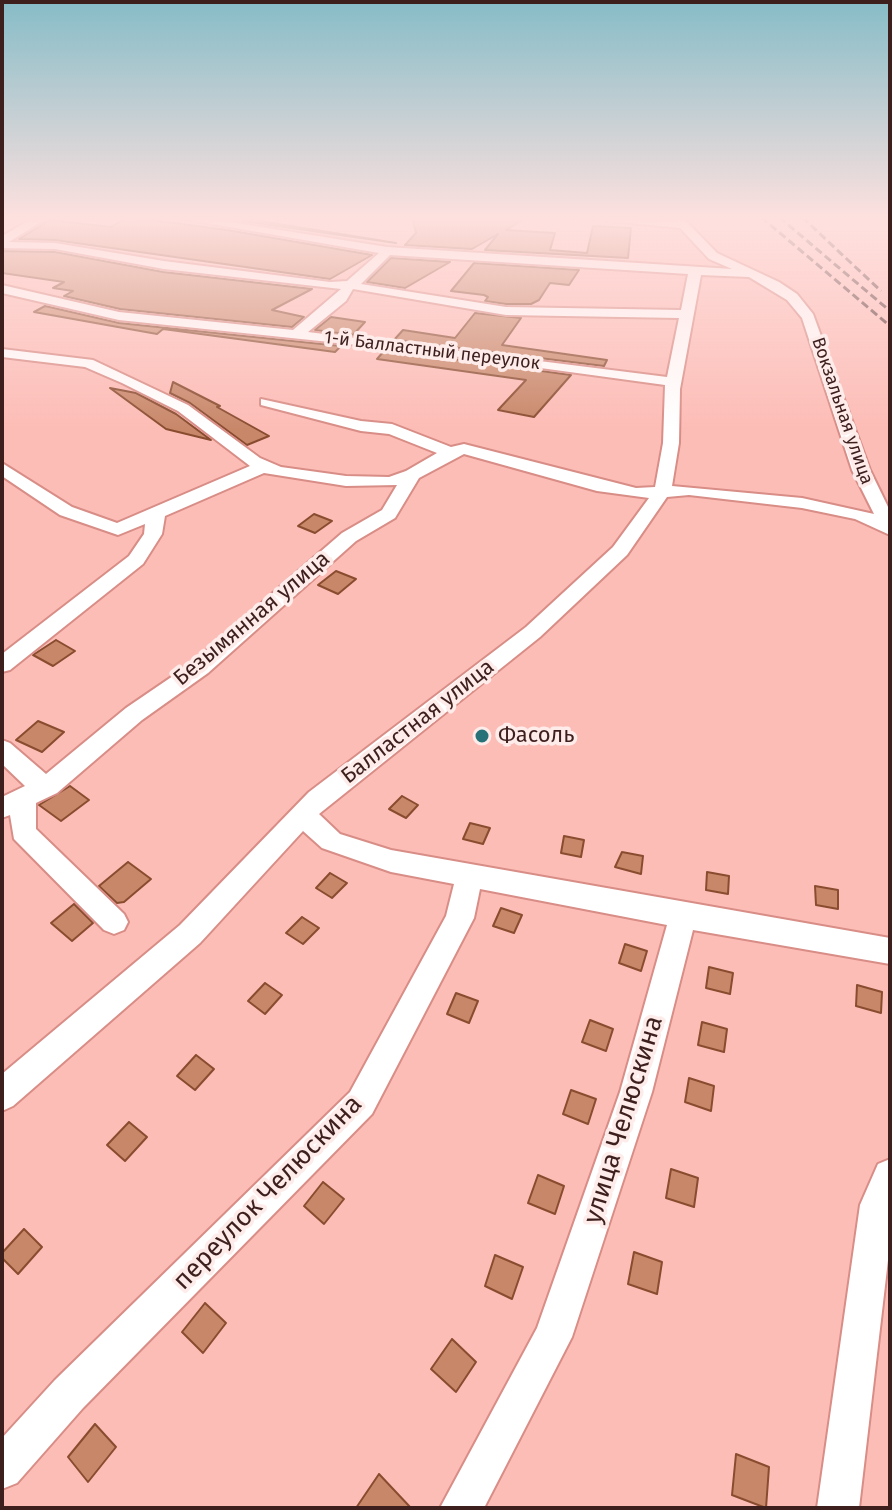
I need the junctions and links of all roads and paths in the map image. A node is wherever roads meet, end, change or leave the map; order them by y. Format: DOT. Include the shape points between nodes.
graph roads {
  1 [pos="348,287"];
  2 [pos="362,287"];
  3 [pos="692,287"];
  4 [pos="777,287"];
  5 [pos="2,289"];
  6 [pos="688,314"];
  7 [pos="297,334"];
  8 [pos="2,353"];
  9 [pos="673,382"];
  10 [pos="266,402"];
  11 [pos="450,452"];
  12 [pos="265,466"];
  13 [pos="3,469"];
  14 [pos="412,475"];
  15 [pos="663,490"];
  16 [pos="156,513"];
  17 [pos="890,531"];
  18 [pos="2,665"];
  19 [pos="2,749"];
  20 [pos="48,786"];
  21 [pos="12,803"];
  22 [pos="303,815"];
  23 [pos="469,876"];
  24 [pos="683,916"];
  25 [pos="114,922"];
  26 [pos="890,951"];
  27 [pos="2,1095"];
  28 [pos="890,1176"];
  29 [pos="2,1468"];
  30 [pos="461,1508"];
  31 [pos="838,1508"];
  1 -- 7 [label="street"];
  2 -- 6 [label="street" via="506,311"];
  3 -- 6 [label="street, Балластная улица"];
  4 -- 17 [label="street, Вокзальная улица" via="808,317 865,480"];
  5 -- 7 [label="street, 1-й Балластный переулок" via="119,316"];
  6 -- 9 [label="street, Балластная улица"];
  7 -- 9 [label="street, 1-й Балластный переулок"];
  8 -- 12 [label="street" via="88,363 183,408"];
  9 -- 15 [label="street, Балластная улица"];
  10 -- 11 [label="street" via="392,429"];
  11 -- 14 [label="street"];
  11 -- 15 [label="street" via="472,451 623,491"];
  12 -- 14 [label="street" via="346,481 390,482"];
  12 -- 16 [label="street"];
  13 -- 16 [label="street" via="92,523 118,529"];
  14 -- 20 [label="street, Безымянная улица" via="389,514 349,537 200,668 134,714"];
  15 -- 17 [label="street" via="802,503 860,515"];
  15 -- 22 [label="street, Балластная улица" via="620,551 533,632"];
  16 -- 18 [label="street" via="153,534 136,560"];
  19 -- 20 [label="street" via="29,777"];
  20 -- 21 [label="street, Безымянная улица"];
  21 -- 25 [label="street" via="23,832"];
  22 -- 23 [label="street" via="331,841 391,861"];
  22 -- 27 [label="street, Балластная улица" via="190,934"];
  23 -- 24 [label="street"];
  23 -- 29 [label="street, переулок Челюскина" via="460,918 361,1103 69,1394"];
  24 -- 26 [label="street"];
  24 -- 30 [label="street, улица Челюскина" via="636,1092 553,1337"];
  28 -- 31 [label="street" via="877,1205"];
}
